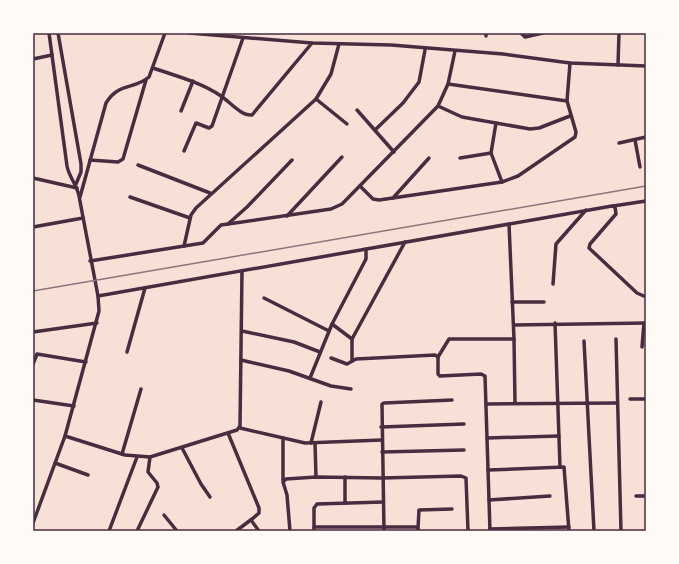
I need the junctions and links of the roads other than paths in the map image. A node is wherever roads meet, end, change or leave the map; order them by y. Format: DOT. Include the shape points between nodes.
graph roads {
  1 [pos="49,33"];
  2 [pos="58,33"];
  3 [pos="166,33"];
  4 [pos="189,33"];
  5 [pos="521,33"];
  6 [pos="543,33"];
  7 [pos="619,33"];
  8 [pos="243,38"];
  9 [pos="312,43"];
  10 [pos="339,44"];
  11 [pos="425,50"];
  12 [pos="455,51"];
  13 [pos="52,55"];
  14 [pos="33,59"];
  15 [pos="570,62"];
  16 [pos="618,66"];
  17 [pos="646,66"];
  18 [pos="153,68"];
  19 [pos="146,80"];
  20 [pos="194,81"];
  21 [pos="448,84"];
  22 [pos="222,97"];
  23 [pos="316,99"];
  24 [pos="566,101"];
  25 [pos="438,106"];
  26 [pos="358,110"];
  27 [pos="181,111"];
  28 [pos="570,116"];
  29 [pos="496,123"];
  30 [pos="347,124"];
  31 [pos="375,130"];
  32 [pos="646,137"];
  33 [pos="635,140"];
  34 [pos="619,143"];
  35 [pos="184,151"];
  36 [pos="394,152"];
  37 [pos="490,153"];
  38 [pos="342,157"];
  39 [pos="429,158"];
  40 [pos="460,158"];
  41 [pos="90,160"];
  42 [pos="292,160"];
  43 [pos="138,165"];
  44 [pos="640,167"];
  45 [pos="33,178"];
  46 [pos="502,182"];
  47 [pos="77,186"];
  48 [pos="360,186"];
  49 [pos="210,193"];
  50 [pos="130,197"];
  51 [pos="393,198"];
  52 [pos="80,199"];
  53 [pos="646,201"];
  54 [pos="613,206"];
  55 [pos="586,210"];
  56 [pos="287,216"];
  57 [pos="82,218"];
  58 [pos="190,218"];
  59 [pos="228,224"];
  60 [pos="509,224"];
  61 [pos="33,227"];
  62 [pos="405,242"];
  63 [pos="184,246"];
  64 [pos="366,249"];
  65 [pos="90,261"];
  66 [pos="242,271"];
  67 [pos="553,284"];
  68 [pos="145,288"];
  69 [pos="98,296"];
  70 [pos="646,297"];
  71 [pos="264,298"];
  72 [pos="512,302"];
  73 [pos="544,302"];
  74 [pos="96,323"];
  75 [pos="555,323"];
  76 [pos="645,323"];
  77 [pos="332,324"];
  78 [pos="514,325"];
  79 [pos="242,331"];
  80 [pos="329,331"];
  81 [pos="33,332"];
  82 [pos="514,338"];
  83 [pos="352,339"];
  84 [pos="616,339"];
  85 [pos="584,341"];
  86 [pos="642,347"];
  87 [pos="126,352"];
  88 [pos="320,352"];
  89 [pos="438,357"];
  90 [pos="331,358"];
  91 [pos="242,360"];
  92 [pos="352,361"];
  93 [pos="86,362"];
  94 [pos="33,364"];
  95 [pos="310,378"];
  96 [pos="142,389"];
  97 [pos="351,389"];
  98 [pos="630,399"];
  99 [pos="646,399"];
  100 [pos="33,400"];
  101 [pos="452,400"];
  102 [pos="321,402"];
  103 [pos="587,402"];
  104 [pos="515,403"];
  105 [pos="557,403"];
  106 [pos="617,403"];
  107 [pos="486,404"];
  108 [pos="74,406"];
  109 [pos="464,424"];
  110 [pos="381,427"];
  111 [pos="240,428"];
  112 [pos="228,433"];
  113 [pos="65,436"];
  114 [pos="559,436"];
  115 [pos="283,438"];
  116 [pos="487,438"];
  117 [pos="382,440"];
  118 [pos="313,443"];
  119 [pos="182,448"];
  120 [pos="464,450"];
  121 [pos="382,452"];
  122 [pos="122,454"];
  123 [pos="137,457"];
  124 [pos="150,457"];
  125 [pos="55,463"];
  126 [pos="560,467"];
  127 [pos="488,470"];
  128 [pos="88,475"];
  129 [pos="316,477"];
  130 [pos="345,477"];
  131 [pos="382,478"];
  132 [pos="283,480"];
  133 [pos="550,496"];
  134 [pos="636,496"];
  135 [pos="646,496"];
  136 [pos="210,497"];
  137 [pos="489,500"];
  138 [pos="383,502"];
  139 [pos="345,503"];
  140 [pos="452,509"];
  141 [pos="164,515"];
  142 [pos="252,519"];
  143 [pos="33,523"];
  144 [pos="314,529"];
  145 [pos="333,529"];
  146 [pos="357,529"];
  147 [pos="384,529"];
  148 [pos="398,529"];
  149 [pos="419,529"];
  150 [pos="569,529"];
  151 [pos="175,530"];
  152 [pos="490,530"];
  153 [pos="109,531"];
  154 [pos="137,531"];
  155 [pos="236,531"];
  156 [pos="259,531"];
  157 [pos="290,531"];
  158 [pos="468,531"];
  159 [pos="594,531"];
  160 [pos="621,531"];
  1 -- 13 [label="street"];
  2 -- 47 [label="street" via="81,164"];
  3 -- 18 [label="street"];
  4 -- 8 [label="street"];
  5 -- 6 [label="street" via="525,37"];
  7 -- 16 [label="street"];
  8 -- 9 [label="street"];
  8 -- 22 [label="street"];
  9 -- 10 [label="street"];
  9 -- 22 [label="street" via="252,115 244,114"];
  10 -- 11 [label="street"];
  10 -- 23 [label="street" via="332,74"];
  11 -- 12 [label="street"];
  11 -- 31 [label="street" via="419,82 403,103"];
  12 -- 15 [label="street"];
  12 -- 21 [label="street"];
  13 -- 14 [label="street"];
  13 -- 47 [label="street" via="68,172"];
  15 -- 16 [label="street"];
  15 -- 24 [label="street"];
  16 -- 17 [label="street"];
  18 -- 19 [label="street"];
  18 -- 20 [label="street"];
  19 -- 41 [label="street" via="124,87 110,96 104,108"];
  19 -- 41 [label="street" via="123,159 118,162"];
  20 -- 22 [label="street"];
  20 -- 27 [label="street"];
  21 -- 24 [label="street"];
  21 -- 25 [label="street"];
  22 -- 35 [label="street" via="212,126 209,128 196,124"];
  23 -- 30 [label="street"];
  23 -- 49 [label="street"];
  24 -- 28 [label="street"];
  25 -- 29 [label="street" via="462,117"];
  25 -- 36 [label="street"];
  26 -- 31 [label="street"];
  28 -- 29 [label="street" via="535,130"];
  28 -- 46 [label="street" via="576,132 573,140 518,176"];
  29 -- 37 [label="street"];
  31 -- 36 [label="street"];
  32 -- 33 [label="street"];
  33 -- 34 [label="street"];
  33 -- 44 [label="street"];
  36 -- 48 [label="street"];
  37 -- 40 [label="street"];
  37 -- 46 [label="street"];
  38 -- 56 [label="street"];
  39 -- 51 [label="street"];
  41 -- 52 [label="street"];
  42 -- 59 [label="street"];
  43 -- 49 [label="street"];
  45 -- 47 [label="street"];
  46 -- 51 [label="street"];
  47 -- 52 [label="street"];
  48 -- 51 [label="street" via="376,200"];
  48 -- 56 [label="street" via="339,206"];
  49 -- 58 [label="street"];
  50 -- 58 [label="street"];
  52 -- 57 [label="street"];
  53 -- 54 [label="street"];
  54 -- 55 [label="street"];
  54 -- 70 [label="street" via="616,214 589,248 639,295"];
  55 -- 60 [label="street"];
  55 -- 67 [label="street" via="556,244"];
  56 -- 59 [label="street"];
  57 -- 61 [label="street"];
  57 -- 65 [label="street"];
  58 -- 63 [label="street"];
  59 -- 63 [label="street" via="217,227 204,243"];
  60 -- 62 [label="street"];
  60 -- 72 [label="street"];
  62 -- 64 [label="street"];
  62 -- 83 [label="street"];
  63 -- 65 [label="street"];
  64 -- 66 [label="street"];
  64 -- 77 [label="street" via="366,259"];
  65 -- 69 [label="street"];
  66 -- 68 [label="street"];
  66 -- 79 [label="street"];
  68 -- 69 [label="street"];
  68 -- 87 [label="street"];
  69 -- 74 [label="street" via="99,311"];
  71 -- 80 [label="street"];
  72 -- 73 [label="street"];
  72 -- 78 [label="street"];
  74 -- 81 [label="street"];
  74 -- 93 [label="street"];
  75 -- 76 [label="street"];
  75 -- 78 [label="street"];
  75 -- 105 [label="street"];
  76 -- 86 [label="street"];
  77 -- 80 [label="street"];
  77 -- 83 [label="street"];
  78 -- 82 [label="street"];
  79 -- 88 [label="street" via="294,342"];
  79 -- 91 [label="street"];
  80 -- 88 [label="street"];
  82 -- 89 [label="street" via="449,339"];
  82 -- 104 [label="street"];
  83 -- 92 [label="street"];
  84 -- 106 [label="street"];
  85 -- 103 [label="street"];
  88 -- 95 [label="street"];
  89 -- 92 [label="street" via="427,355"];
  89 -- 107 [label="street" via="440,376 486,376"];
  90 -- 92 [label="street" via="347,364"];
  91 -- 95 [label="street"];
  91 -- 111 [label="street"];
  93 -- 94 [label="street" via="37,354"];
  93 -- 108 [label="street"];
  95 -- 97 [label="street" via="331,386"];
  96 -- 122 [label="street"];
  98 -- 99 [label="street"];
  100 -- 108 [label="street"];
  101 -- 110 [label="street" via="384,402 380,408"];
  102 -- 118 [label="street"];
  103 -- 105 [label="street"];
  103 -- 106 [label="street"];
  103 -- 159 [label="street"];
  104 -- 105 [label="street"];
  104 -- 107 [label="street"];
  105 -- 114 [label="street"];
  106 -- 160 [label="street"];
  107 -- 116 [label="street"];
  108 -- 113 [label="street"];
  109 -- 110 [label="street"];
  110 -- 117 [label="street"];
  111 -- 112 [label="street"];
  111 -- 115 [label="street"];
  112 -- 119 [label="street"];
  112 -- 142 [label="street" via="259,508 259,512"];
  113 -- 122 [label="street"];
  113 -- 125 [label="street"];
  114 -- 116 [label="street"];
  114 -- 126 [label="street"];
  115 -- 118 [label="street"];
  115 -- 132 [label="street"];
  116 -- 127 [label="street"];
  117 -- 118 [label="street"];
  117 -- 121 [label="street"];
  118 -- 129 [label="street"];
  119 -- 124 [label="street"];
  119 -- 136 [label="street"];
  120 -- 121 [label="street"];
  121 -- 131 [label="street"];
  122 -- 123 [label="street"];
  123 -- 124 [label="street"];
  123 -- 153 [label="street"];
  124 -- 154 [label="street" via="148,472 158,487"];
  125 -- 128 [label="street"];
  125 -- 143 [label="street"];
  126 -- 127 [label="street"];
  126 -- 150 [label="street" via="565,469"];
  127 -- 137 [label="street"];
  129 -- 130 [label="street"];
  129 -- 132 [label="street"];
  130 -- 131 [label="street"];
  130 -- 139 [label="street"];
  131 -- 138 [label="street"];
  131 -- 158 [label="street" via="466,477"];
  132 -- 157 [label="street"];
  133 -- 137 [label="street"];
  134 -- 135 [label="street"];
  137 -- 152 [label="street"];
  138 -- 139 [label="street"];
  138 -- 147 [label="street"];
  139 -- 144 [label="street" via="315,505"];
  140 -- 149 [label="street" via="419,510"];
  141 -- 151 [label="street"];
  142 -- 155 [label="street"];
  142 -- 156 [label="street"];
  144 -- 145 [label="street"];
  145 -- 146 [label="street"];
  146 -- 147 [label="street"];
  147 -- 148 [label="street"];
  148 -- 149 [label="street"];
  150 -- 152 [label="street"];
}
